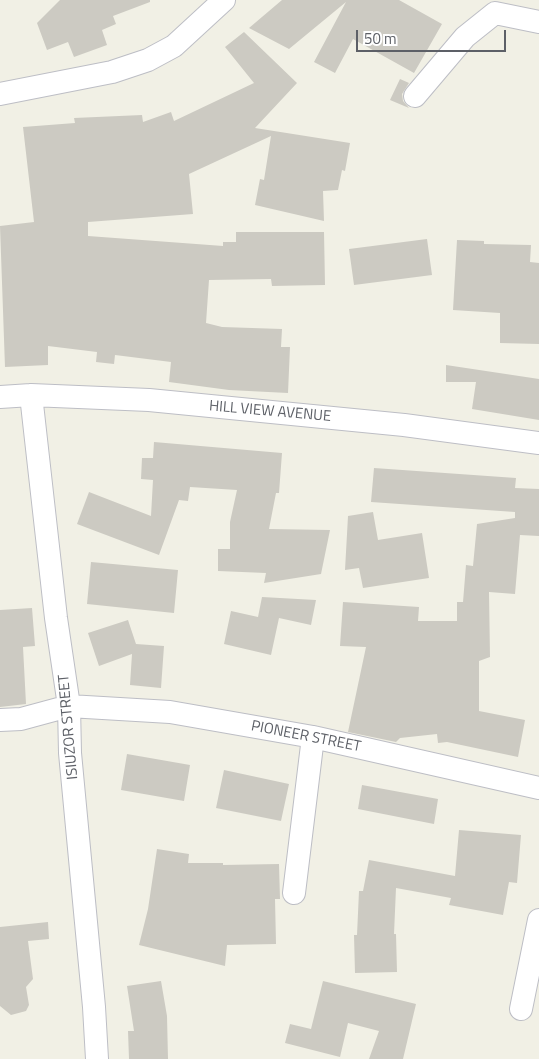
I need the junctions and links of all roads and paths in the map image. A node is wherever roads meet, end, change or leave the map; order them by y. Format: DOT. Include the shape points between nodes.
graph roads {
  1 [pos="224,0"];
  2 [pos="539,22"];
  3 [pos="0,94"];
  4 [pos="415,96"];
  5 [pos="31,395"];
  6 [pos="0,397"];
  7 [pos="539,443"];
  8 [pos="69,706"];
  9 [pos="0,720"];
  10 [pos="312,737"];
  11 [pos="539,788"];
  12 [pos="294,893"];
  13 [pos="539,920"];
  14 [pos="520,1009"];
  15 [pos="97,1059"];
  1 -- 3 [label="street" via="174,46 148,60 112,72"];
  2 -- 4 [label="street" via="495,13 465,37"];
  5 -- 6 [label="street, HILL VIEW AVENUE"];
  5 -- 7 [label="street, HILL VIEW AVENUE" via="149,400 404,425"];
  5 -- 8 [label="street, ISIUZOR STREET"];
  8 -- 9 [label="street, PIONEER STREET" via="21,719"];
  8 -- 10 [label="street, PIONEER STREET" via="170,712"];
  8 -- 15 [label="street, ISIUZOR STREET" via="70,753"];
  10 -- 11 [label="street, PIONEER STREET"];
  10 -- 12 [label="street"];
  13 -- 14 [label="street"];
}
